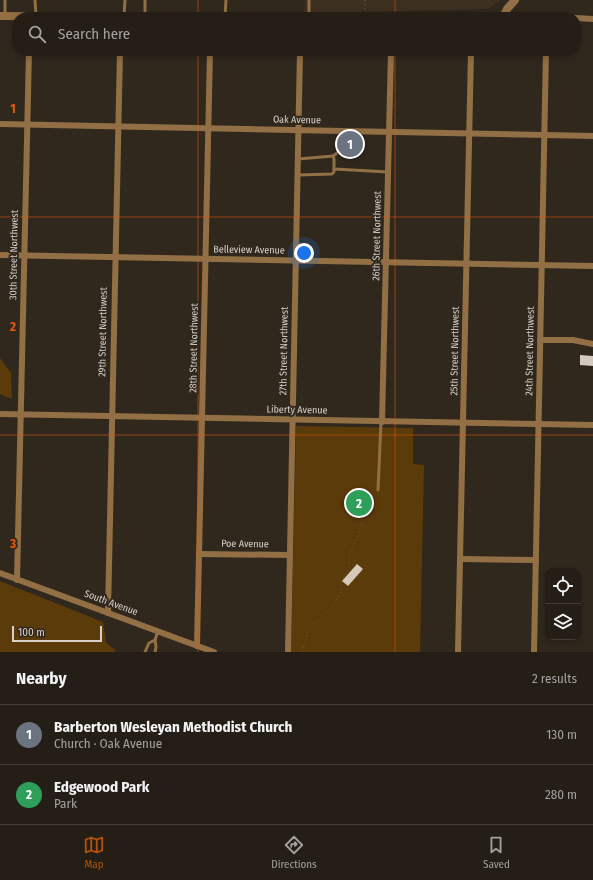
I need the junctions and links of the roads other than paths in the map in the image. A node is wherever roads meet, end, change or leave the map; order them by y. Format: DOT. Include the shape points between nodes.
graph roads {
  1 [pos="5,0"];
  2 [pos="35,0"];
  3 [pos="125,0"];
  4 [pos="145,0"];
  5 [pos="226,0"];
  6 [pos="309,0"];
  7 [pos="515,0"];
  8 [pos="33,12"];
  9 [pos="124,12"];
  10 [pos="145,12"];
  11 [pos="225,12"];
  12 [pos="309,12"];
  13 [pos="506,12"];
  14 [pos="2,16"];
  15 [pos="581,18"];
  16 [pos="593,19"];
  17 [pos="29,56"];
  18 [pos="120,56"];
  19 [pos="210,56"];
  20 [pos="300,56"];
  21 [pos="391,56"];
  22 [pos="471,56"];
  23 [pos="546,56"];
  24 [pos="0,124"];
  25 [pos="27,125"];
  26 [pos="118,127"];
  27 [pos="208,128"];
  28 [pos="299,130"];
  29 [pos="346,131"];
  30 [pos="389,132"];
  31 [pos="469,134"];
  32 [pos="545,135"];
  33 [pos="593,136"];
  34 [pos="333,156"];
  35 [pos="298,159"];
  36 [pos="334,169"];
  37 [pos="388,172"];
  38 [pos="298,175"];
  39 [pos="0,255"];
  40 [pos="24,256"];
  41 [pos="115,258"];
  42 [pos="205,259"];
  43 [pos="296,261"];
  44 [pos="386,263"];
  45 [pos="466,264"];
  46 [pos="542,265"];
  47 [pos="593,266"];
  48 [pos="540,340"];
  49 [pos="593,344"];
  50 [pos="0,414"];
  51 [pos="22,415"];
  52 [pos="111,416"];
  53 [pos="202,418"];
  54 [pos="292,420"];
  55 [pos="381,422"];
  56 [pos="463,423"];
  57 [pos="538,424"];
  58 [pos="593,426"];
  59 [pos="378,490"];
  60 [pos="199,554"];
  61 [pos="290,555"];
  62 [pos="461,559"];
  63 [pos="536,560"];
  64 [pos="0,573"];
  65 [pos="17,580"];
  66 [pos="108,613"];
  67 [pos="158,631"];
  68 [pos="155,640"];
  69 [pos="197,646"];
  70 [pos="144,652"];
  71 [pos="155,652"];
  72 [pos="214,652"];
  73 [pos="288,652"];
  74 [pos="458,652"];
  75 [pos="534,652"];
  1 -- 14 [label="lane"];
  2 -- 8 [label="lane"];
  3 -- 9 [label="lane"];
  4 -- 10 [label="lane"];
  5 -- 11 [label="lane"];
  6 -- 12 [label="lane"];
  7 -- 13 [label="street"];
  15 -- 16 [label="street"];
  17 -- 25 [label="street, 30th Street Northwest"];
  18 -- 26 [label="street, 29th Street Northwest"];
  19 -- 27 [label="street, 28th Street Northwest"];
  20 -- 28 [label="street, 27th Street Northwest"];
  21 -- 30 [label="street, 26th Street Northwest"];
  22 -- 31 [label="street, 25th Street Northwest"];
  23 -- 32 [label="street, 24th Street Northwest"];
  24 -- 25 [label="street, Oak Avenue"];
  25 -- 26 [label="street, Oak Avenue"];
  25 -- 40 [label="street, 30th Street Northwest"];
  26 -- 27 [label="street, Oak Avenue"];
  26 -- 41 [label="street, 29th Street Northwest"];
  27 -- 28 [label="street, Oak Avenue"];
  27 -- 42 [label="street, 28th Street Northwest"];
  28 -- 29 [label="street, Oak Avenue"];
  28 -- 35 [label="street, 27th Street Northwest"];
  29 -- 30 [label="street, Oak Avenue"];
  29 -- 34 [label="lane" via="345,147"];
  30 -- 31 [label="street, Oak Avenue"];
  30 -- 37 [label="street, 26th Street Northwest"];
  31 -- 32 [label="street, Oak Avenue"];
  31 -- 45 [label="street, 25th Street Northwest"];
  32 -- 33 [label="street, Oak Avenue"];
  32 -- 46 [label="street, 24th Street Northwest"];
  34 -- 35 [label="lane"];
  34 -- 36 [label="lane"];
  35 -- 38 [label="street, 27th Street Northwest"];
  36 -- 37 [label="lane"];
  36 -- 38 [label="lane" via="332,174"];
  37 -- 44 [label="street, 26th Street Northwest"];
  38 -- 43 [label="street, 27th Street Northwest"];
  39 -- 40 [label="street, Belleview Avenue"];
  40 -- 41 [label="street, Belleview Avenue"];
  40 -- 51 [label="street, 30th Street Northwest"];
  41 -- 42 [label="street, Belleview Avenue"];
  41 -- 52 [label="street, 29th Street Northwest"];
  42 -- 43 [label="street, Belleview Avenue"];
  42 -- 53 [label="street, 28th Street Northwest"];
  43 -- 44 [label="street, Belleview Avenue"];
  43 -- 54 [label="street, 27th Street Northwest"];
  44 -- 45 [label="street, Belleview Avenue"];
  44 -- 55 [label="street, 26th Street Northwest"];
  45 -- 46 [label="street, Belleview Avenue"];
  45 -- 56 [label="street, 25th Street Northwest"];
  46 -- 47 [label="street, Belleview Avenue"];
  46 -- 48 [label="street, 24th Street Northwest"];
  48 -- 49 [label="street" via="573,340"];
  48 -- 57 [label="street, 24th Street Northwest"];
  50 -- 51 [label="street, Liberty Avenue"];
  51 -- 52 [label="street, Liberty Avenue"];
  51 -- 65 [label="street, 30th Street Northwest"];
  52 -- 53 [label="street, Liberty Avenue"];
  52 -- 66 [label="street, 29th Street Northwest"];
  53 -- 54 [label="street, Liberty Avenue"];
  53 -- 60 [label="street, 28th Street Northwest"];
  54 -- 55 [label="street, Liberty Avenue"];
  54 -- 61 [label="street, 27th Street Northwest"];
  55 -- 56 [label="street, Liberty Avenue"];
  55 -- 59 [label="lane"];
  56 -- 57 [label="street, Liberty Avenue"];
  56 -- 62 [label="street, 25th Street Northwest"];
  57 -- 58 [label="street, Liberty Avenue"];
  57 -- 63 [label="street, 24th Street Northwest"];
  60 -- 61 [label="street, Poe Avenue"];
  60 -- 69 [label="street, 28th Street Northwest"];
  61 -- 73 [label="street, 27th Street Northwest"];
  62 -- 63 [label="street"];
  62 -- 74 [label="street, 25th Street Northwest"];
  63 -- 75 [label="street, 24th Street Northwest"];
  64 -- 65 [label="street, South Avenue"];
  65 -- 66 [label="street, South Avenue"];
  66 -- 67 [label="street, South Avenue"];
  67 -- 68 [label="lane"];
  67 -- 69 [label="street, South Avenue"];
  68 -- 70 [label="lane" via="149,643"];
  68 -- 71 [label="lane"];
  69 -- 72 [label="street, South Avenue"];
}
